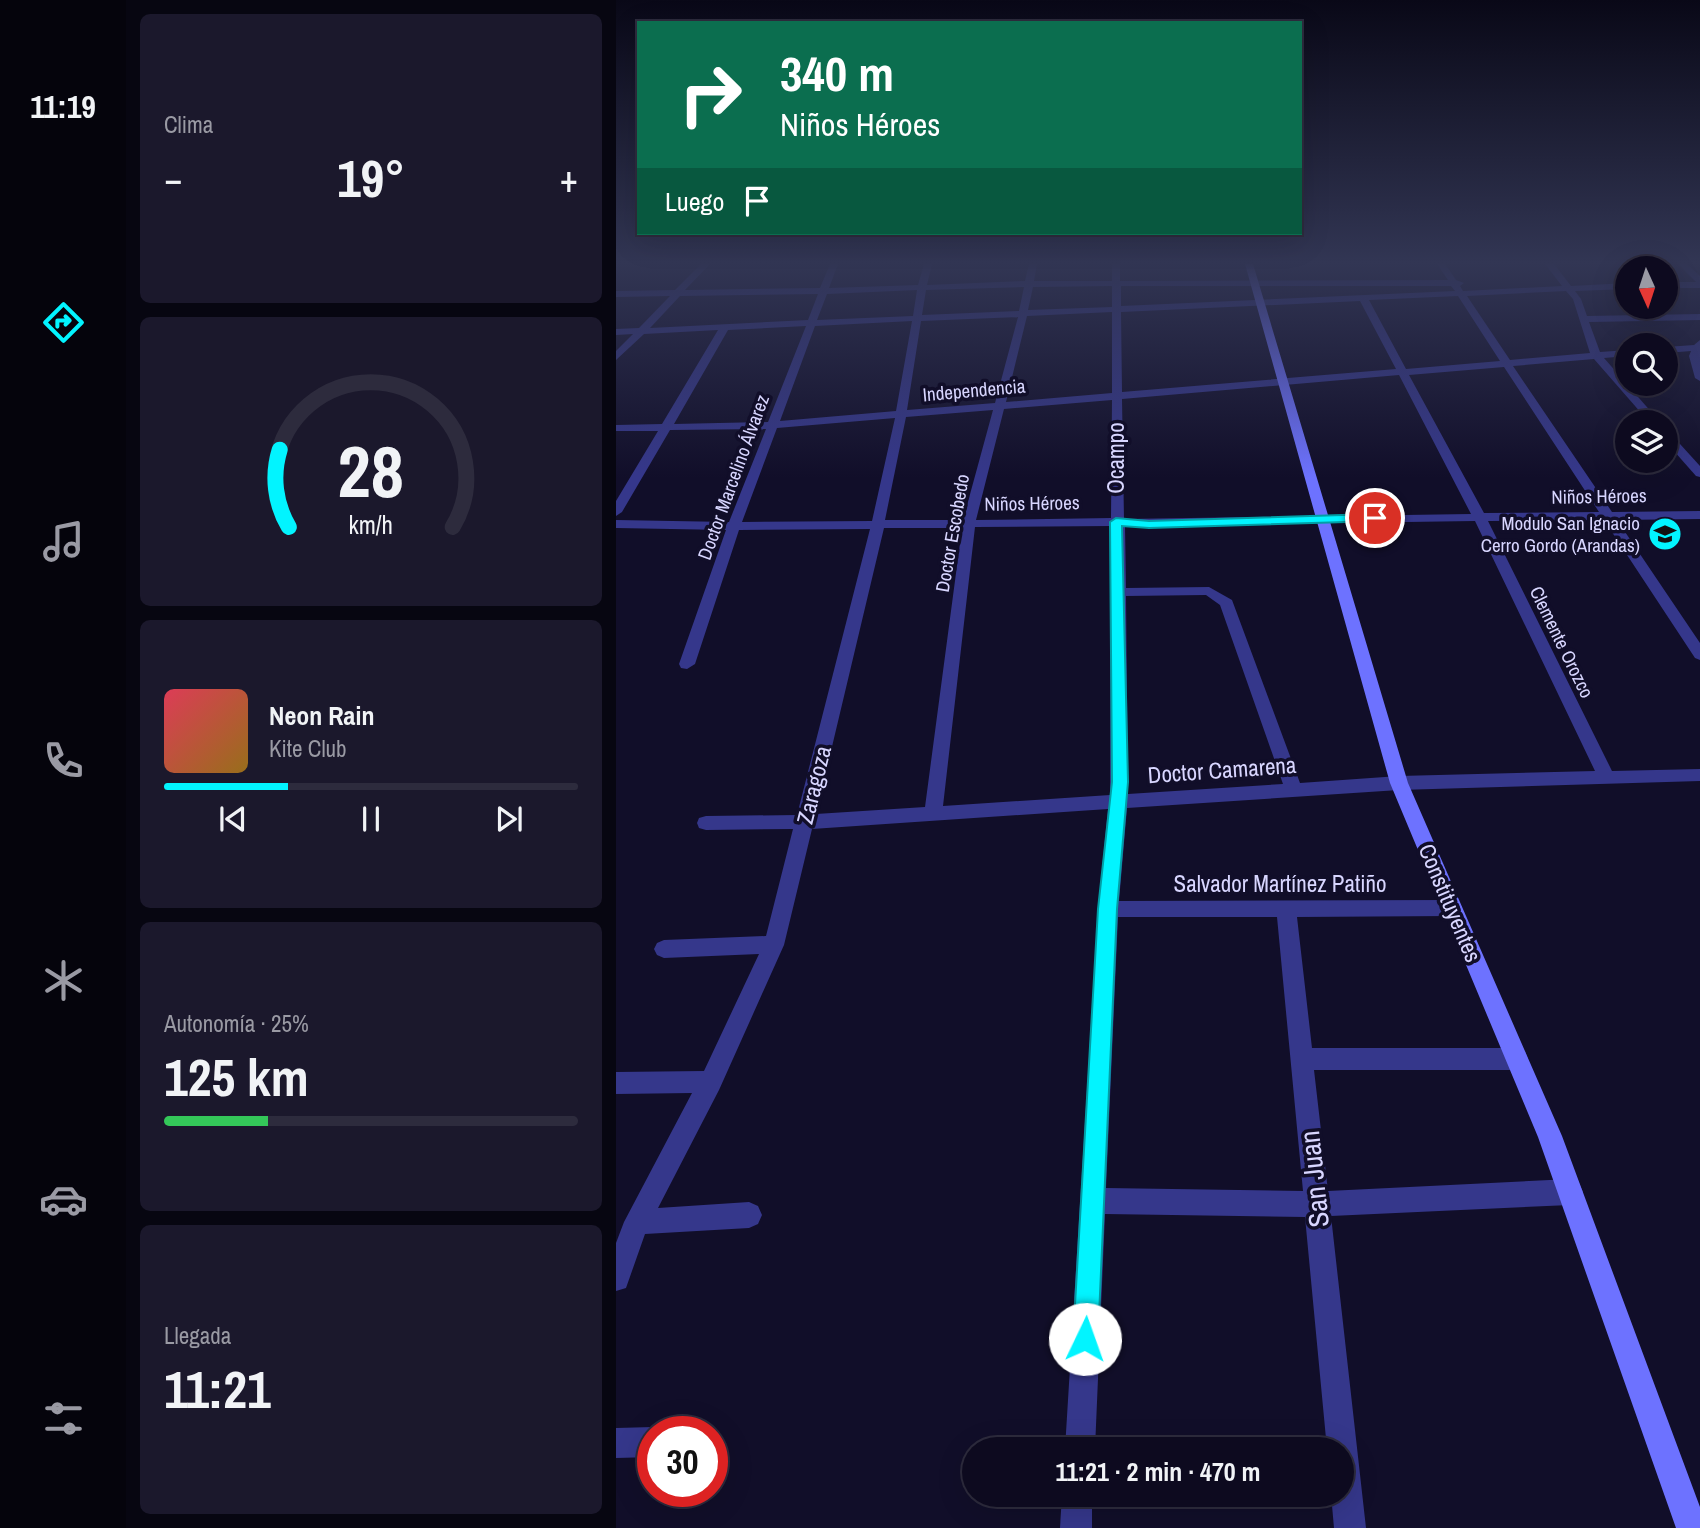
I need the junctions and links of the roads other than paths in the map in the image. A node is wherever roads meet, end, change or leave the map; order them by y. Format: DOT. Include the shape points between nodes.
graph roads {
  1 [pos="636,335"];
  2 [pos="720,335"];
  3 [pos="807,335"];
  4 [pos="914,335"];
  5 [pos="1018,335"];
  6 [pos="1115,335"];
  7 [pos="1270,335"];
  8 [pos="1384,335"];
  9 [pos="1488,335"];
  10 [pos="1589,335"];
  11 [pos="1699,346"];
  12 [pos="1678,349"];
  13 [pos="1615,354"];
  14 [pos="1596,355"];
  15 [pos="616,357"];
  16 [pos="1506,362"];
  17 [pos="1404,371"];
  18 [pos="1700,378"];
  19 [pos="1283,381"];
  20 [pos="1117,395"];
  21 [pos="999,405"];
  22 [pos="1644,410"];
  23 [pos="901,414"];
  24 [pos="773,425"];
  25 [pos="616,428"];
  26 [pos="665,428"];
  27 [pos="1678,448"];
  28 [pos="1700,473"];
  29 [pos="616,512"];
  30 [pos="1700,515"];
  31 [pos="1608,516"];
  32 [pos="1479,517"];
  33 [pos="1322,519"];
  34 [pos="1116,522"];
  35 [pos="970,523"];
  36 [pos="616,524"];
  37 [pos="878,524"];
  38 [pos="734,526"];
  39 [pos="1117,592"];
  40 [pos="1700,655"];
  41 [pos="687,664"];
  42 [pos="1700,775"];
  43 [pos="1607,778"];
  44 [pos="1399,783"];
  45 [pos="1294,790"];
  46 [pos="1118,801"];
  47 [pos="933,813"];
  48 [pos="805,822"];
  49 [pos="706,823"];
  50 [pos="1286,908"];
  51 [pos="1452,908"];
  52 [pos="1108,909"];
  53 [pos="774,945"];
  54 [pos="664,949"];
  55 [pos="1302,1059"];
  56 [pos="1517,1059"];
  57 [pos="711,1082"];
  58 [pos="616,1083"];
  59 [pos="1570,1192"];
  60 [pos="1093,1201"];
  61 [pos="1317,1204"];
  62 [pos="749,1215"];
  63 [pos="637,1222"];
  64 [pos="616,1279"];
  65 [pos="1081,1437"];
  66 [pos="1341,1437"];
  67 [pos="637,1442"];
  68 [pos="616,1443"];
  69 [pos="1077,1507"];
  70 [pos="1348,1507"];
  71 [pos="1076,1528"];
  72 [pos="1350,1528"];
  73 [pos="1692,1528"];
  1 -- 15 [label="street"];
  2 -- 26 [label="street"];
  3 -- 24 [label="street, Doctor Marcelino Álvarez"];
  4 -- 23 [label="street, Zaragoza"];
  5 -- 21 [label="street, Doctor Escobedo"];
  6 -- 20 [label="street, Ocampo"];
  7 -- 19 [label="street, Constituyentes"];
  8 -- 17 [label="street, Clemente Orozco"];
  9 -- 16 [label="street"];
  10 -- 14 [label="street"];
  11 -- 12 [label="street"];
  11 -- 18 [label="street" via="1694,356"];
  13 -- 14 [label="street, Independencia"];
  14 -- 16 [label="street, Independencia"];
  14 -- 22 [label="street"];
  16 -- 17 [label="street, Independencia"];
  16 -- 31 [label="street"];
  17 -- 19 [label="street, Independencia"];
  17 -- 32 [label="street, Clemente Orozco"];
  19 -- 20 [label="street, Independencia"];
  19 -- 33 [label="street, Constituyentes"];
  20 -- 21 [label="street, Independencia"];
  20 -- 34 [label="street, Ocampo"];
  21 -- 23 [label="street, Independencia"];
  21 -- 35 [label="street, Doctor Escobedo"];
  23 -- 24 [label="street, Independencia"];
  23 -- 37 [label="street, Zaragoza"];
  24 -- 26 [label="street, Independencia"];
  24 -- 38 [label="street, Doctor Marcelino Álvarez"];
  25 -- 26 [label="street, Independencia"];
  26 -- 29 [label="street"];
  27 -- 28 [label="street"];
  30 -- 31 [label="street, Niños Héroes"];
  31 -- 32 [label="street, Niños Héroes"];
  31 -- 40 [label="street"];
  32 -- 33 [label="street, Niños Héroes"];
  32 -- 43 [label="street, Clemente Orozco"];
  33 -- 34 [label="street, Niños Héroes"];
  33 -- 44 [label="street, Constituyentes"];
  34 -- 35 [label="street, Niños Héroes"];
  34 -- 39 [label="street, Ocampo"];
  35 -- 37 [label="street, Niños Héroes"];
  35 -- 47 [label="street, Doctor Escobedo"];
  36 -- 38 [label="street, Niños Héroes"];
  37 -- 38 [label="street, Niños Héroes"];
  37 -- 48 [label="street, Zaragoza"];
  38 -- 41 [label="street, Doctor Marcelino Álvarez"];
  39 -- 45 [label="street" via="1209,591 1227,603"];
  39 -- 46 [label="street, Ocampo"];
  42 -- 43 [label="street, Doctor Camarena"];
  43 -- 44 [label="street, Doctor Camarena"];
  44 -- 45 [label="street, Doctor Camarena"];
  44 -- 51 [label="street, Constituyentes"];
  45 -- 46 [label="street, Doctor Camarena"];
  46 -- 47 [label="street, Doctor Camarena"];
  46 -- 52 [label="street, Ocampo"];
  47 -- 48 [label="street, Doctor Camarena"];
  48 -- 49 [label="street, Doctor Camarena"];
  48 -- 53 [label="street, Zaragoza"];
  50 -- 51 [label="street, Salvador Martínez Patiño"];
  50 -- 52 [label="street, Salvador Martínez Patiño"];
  50 -- 55 [label="street, San Juan"];
  51 -- 56 [label="street, Constituyentes"];
  52 -- 60 [label="street, Ocampo"];
  53 -- 54 [label="street"];
  53 -- 57 [label="street, Zaragoza"];
  55 -- 56 [label="street"];
  55 -- 61 [label="street, San Juan"];
  56 -- 59 [label="street, Constituyentes"];
  57 -- 58 [label="street"];
  57 -- 63 [label="street, Zaragoza"];
  59 -- 61 [label="street"];
  59 -- 73 [label="street, Constituyentes"];
  60 -- 61 [label="street"];
  60 -- 65 [label="street, Ocampo"];
  61 -- 66 [label="street, San Juan"];
  62 -- 63 [label="street"];
  63 -- 64 [label="street, Zaragoza"];
  67 -- 68 [label="street"];
  69 -- 71 [label="street"];
  70 -- 72 [label="street, San Juan"];
}
